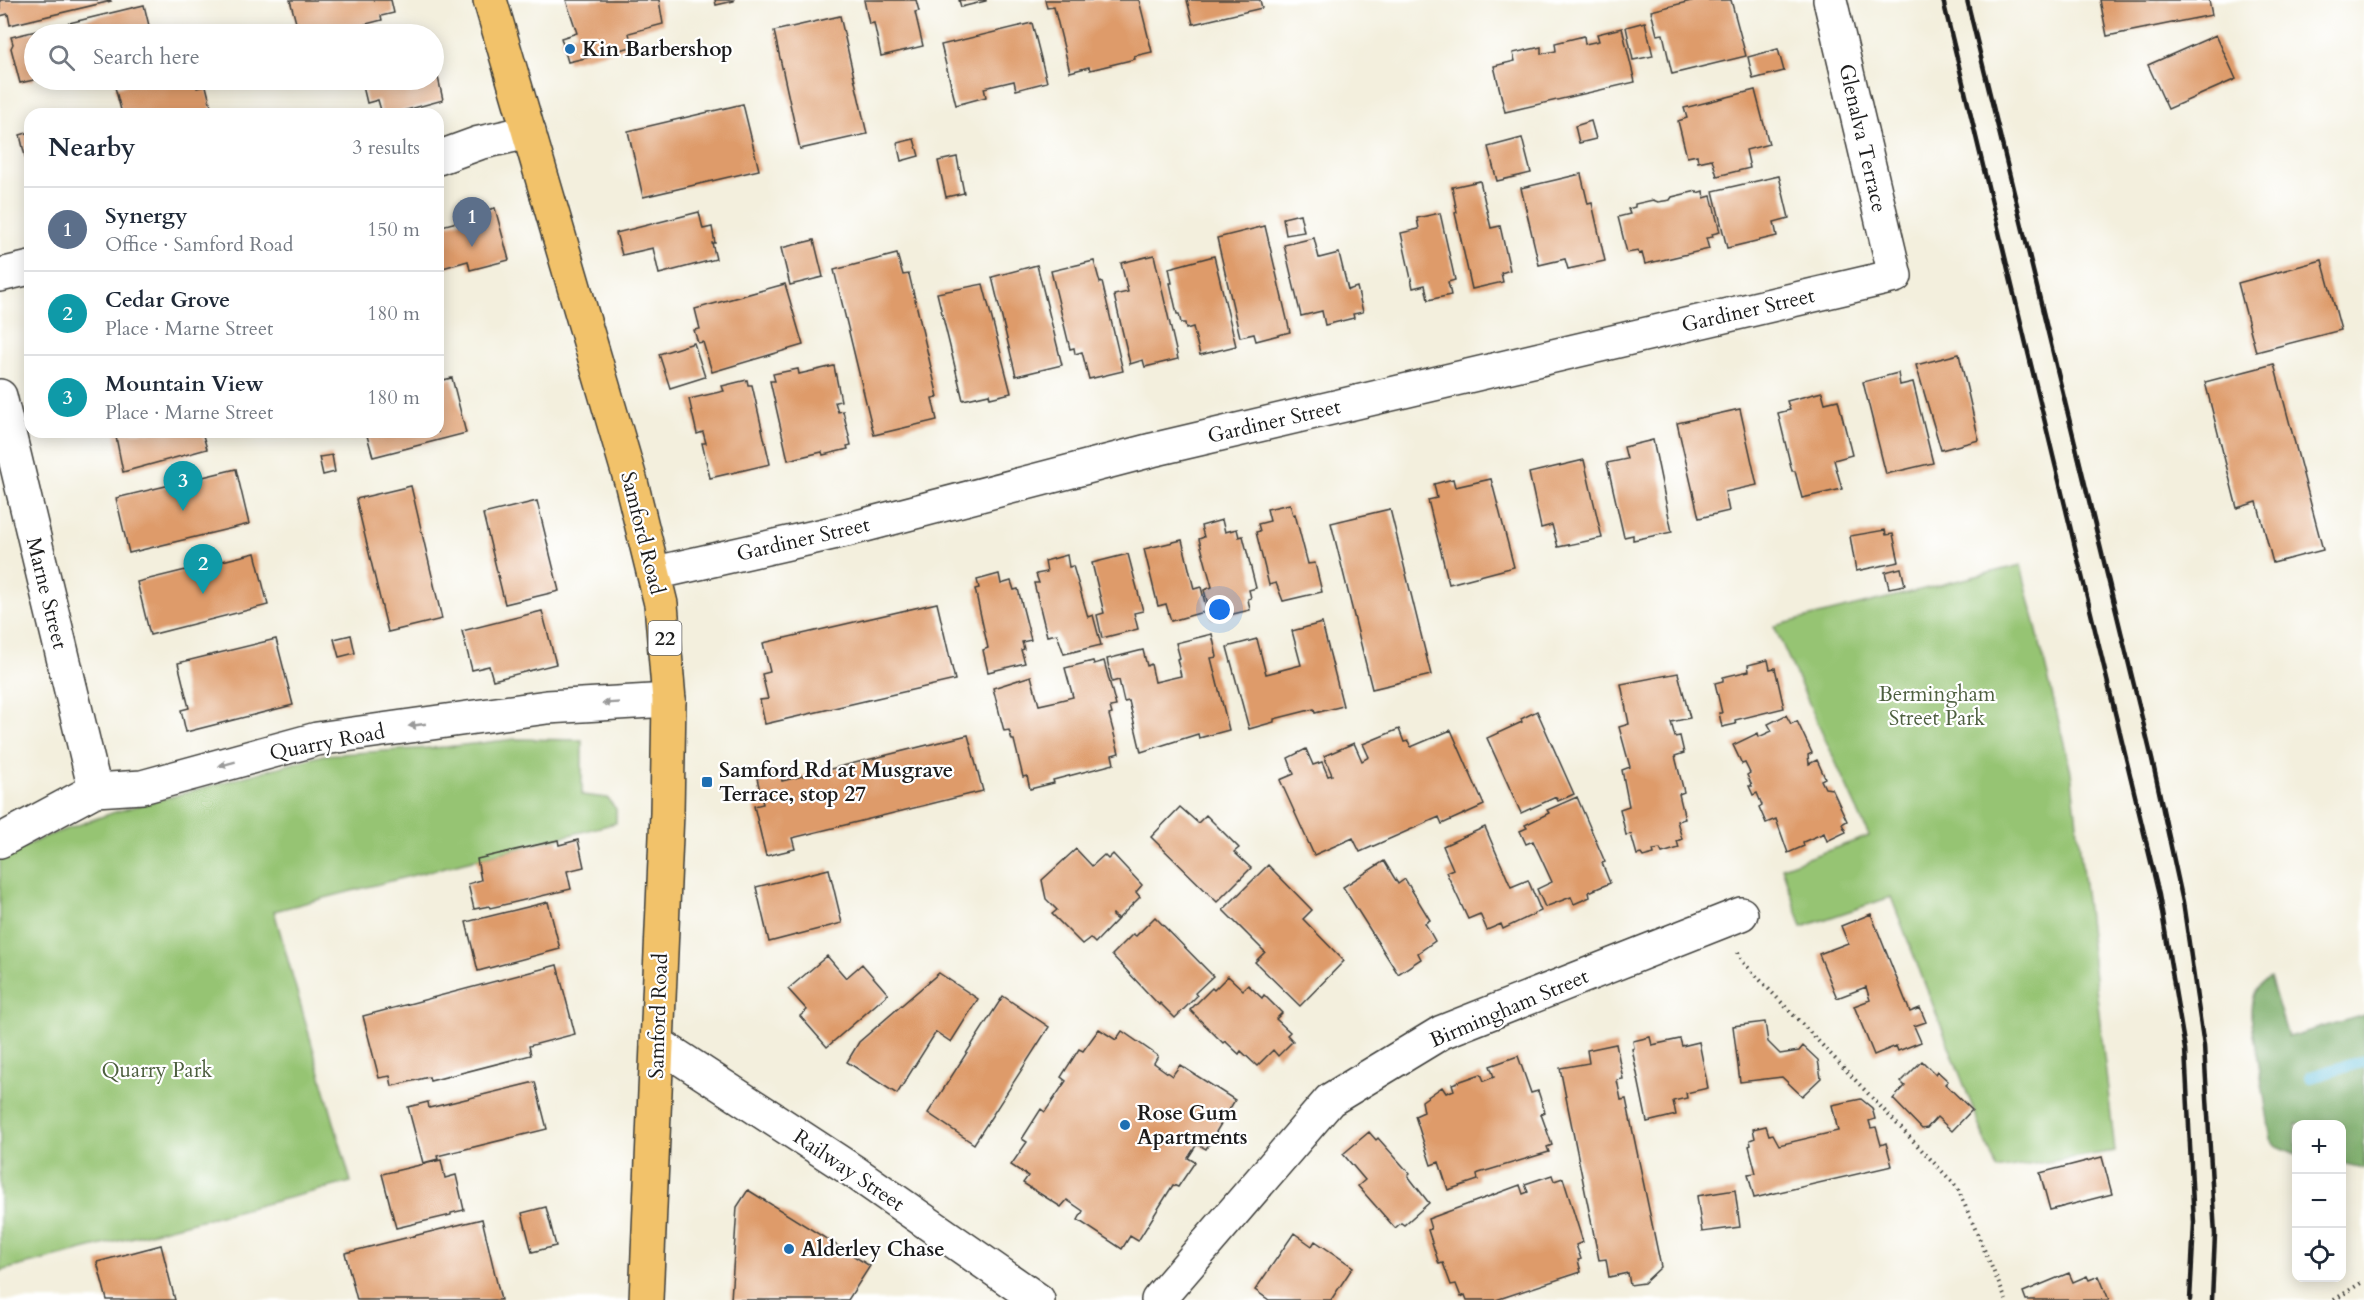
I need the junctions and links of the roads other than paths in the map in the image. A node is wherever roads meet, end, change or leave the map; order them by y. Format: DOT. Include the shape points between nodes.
graph roads {
  1 [pos="490,0"];
  2 [pos="1830,0"];
  3 [pos="529,132"];
  4 [pos="444,156"];
  5 [pos="24,269"];
  6 [pos="0,275"];
  7 [pos="1895,276"];
  8 [pos="0,396"];
  9 [pos="655,573"];
  10 [pos="669,700"];
  11 [pos="95,790"];
  12 [pos="0,840"];
  13 [pos="1732,918"];
  14 [pos="657,1043"];
  15 [pos="646,1300"];
  16 [pos="1038,1300"];
  17 [pos="1158,1300"];
  1 -- 3 [label="main road, Samford Road / 22"];
  2 -- 7 [label="street, Glenalva Terrace"];
  3 -- 4 [label="street"];
  3 -- 9 [label="main road, Samford Road / 22"];
  5 -- 6 [label="street"];
  7 -- 9 [label="street, Gardiner Street" via="1152,450 846,530"];
  8 -- 11 [label="street, Marne Street"];
  9 -- 10 [label="main road, Samford Road / 22" via="664,623"];
  10 -- 11 [label="street, Quarry Road, one-way" via="547,707 317,739 142,787"];
  10 -- 14 [label="main road, Samford Road / 22"];
  11 -- 12 [label="street, Quarry Road"];
  13 -- 17 [label="street, Birmingham Street" via="1442,1032 1329,1100"];
  14 -- 15 [label="main road, Samford Road / 22"];
  14 -- 16 [label="street, Railway Street" via="853,1171"];
}
